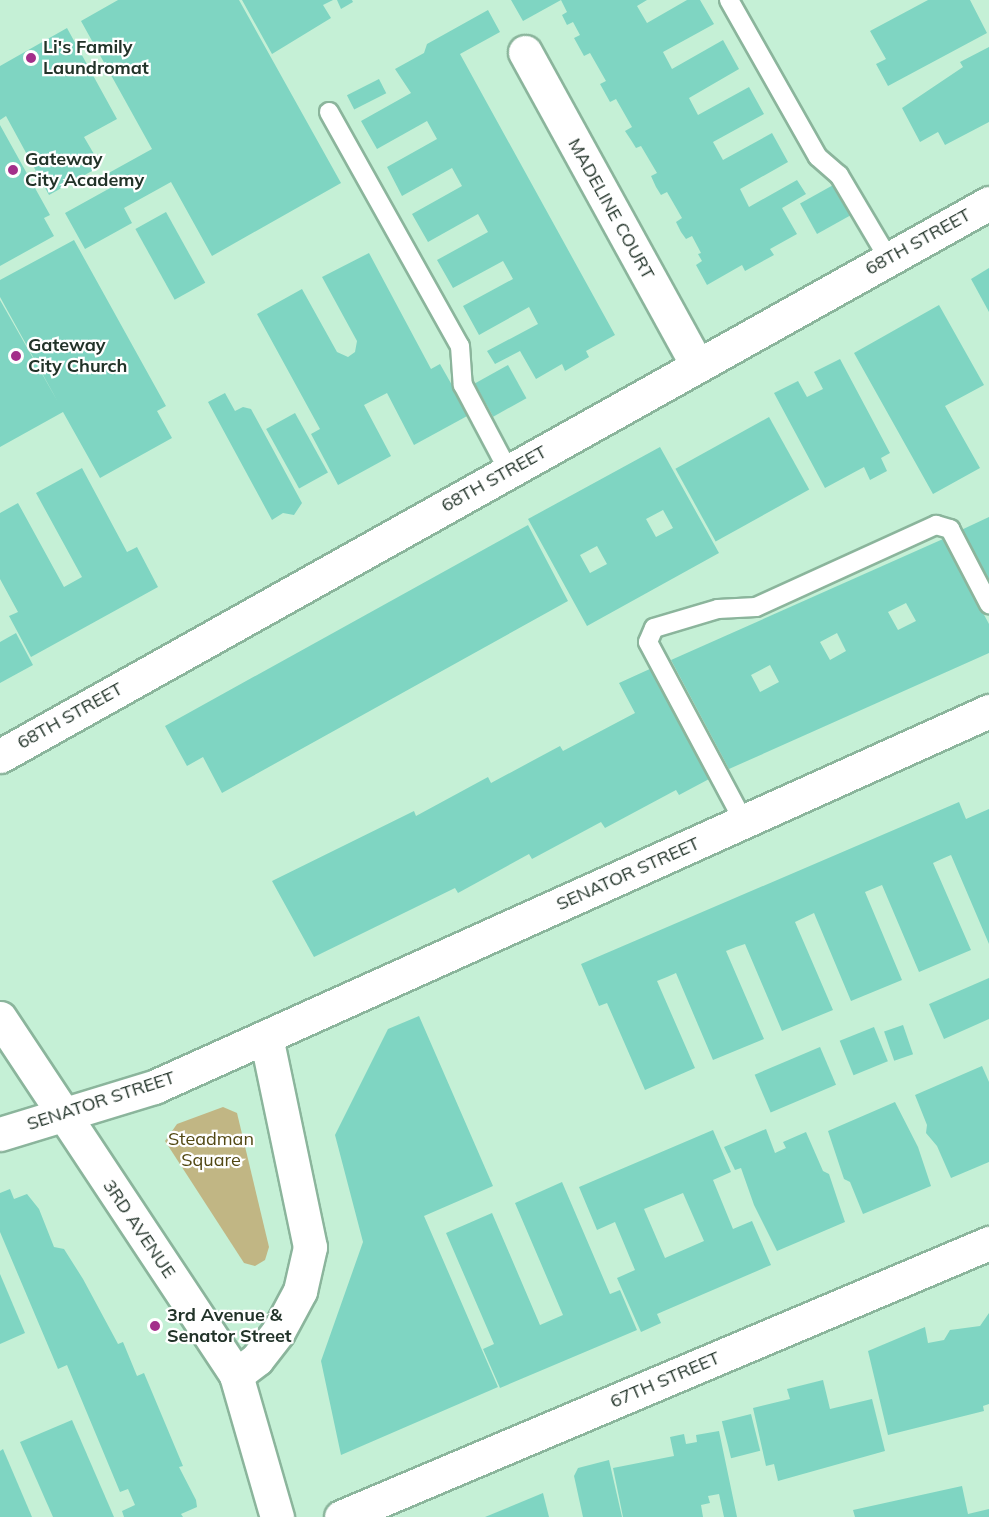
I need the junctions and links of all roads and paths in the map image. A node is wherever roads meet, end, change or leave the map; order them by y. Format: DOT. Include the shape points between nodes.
graph roads {
  1 [pos="729,0"];
  2 [pos="525,52"];
  3 [pos="329,112"];
  4 [pos="989,203"];
  5 [pos="888,258"];
  6 [pos="697,365"];
  7 [pos="508,470"];
  8 [pos="989,604"];
  9 [pos="989,711"];
  10 [pos="0,756"];
  11 [pos="744,822"];
  12 [pos="0,1018"];
  13 [pos="266,1037"];
  14 [pos="63,1114"];
  15 [pos="0,1134"];
  16 [pos="989,1242"];
  17 [pos="236,1375"];
  18 [pos="277,1517"];
  19 [pos="341,1517"];
  1 -- 5 [label="lane" via="818,157 839,175"];
  2 -- 6 [label="street, MADELINE COURT"];
  3 -- 7 [label="lane" via="460,346 463,385"];
  4 -- 5 [label="street, 68TH STREET"];
  5 -- 6 [label="street, 68TH STREET"];
  6 -- 7 [label="street, 68TH STREET"];
  7 -- 10 [label="street, 68TH STREET"];
  8 -- 11 [label="lane" via="950,529 936,525 756,607 718,609 654,628 648,642"];
  9 -- 11 [label="street, SENATOR STREET"];
  11 -- 13 [label="street, SENATOR STREET"];
  12 -- 14 [label="street, 3RD AVENUE"];
  13 -- 14 [label="street, SENATOR STREET" via="154,1087"];
  13 -- 17 [label="street" via="310,1247 300,1291 278,1332 257,1359"];
  14 -- 15 [label="street, SENATOR STREET"];
  14 -- 17 [label="street, 3RD AVENUE"];
  16 -- 19 [label="street, 67TH STREET"];
  17 -- 18 [label="street, 3RD AVENUE"];
}
